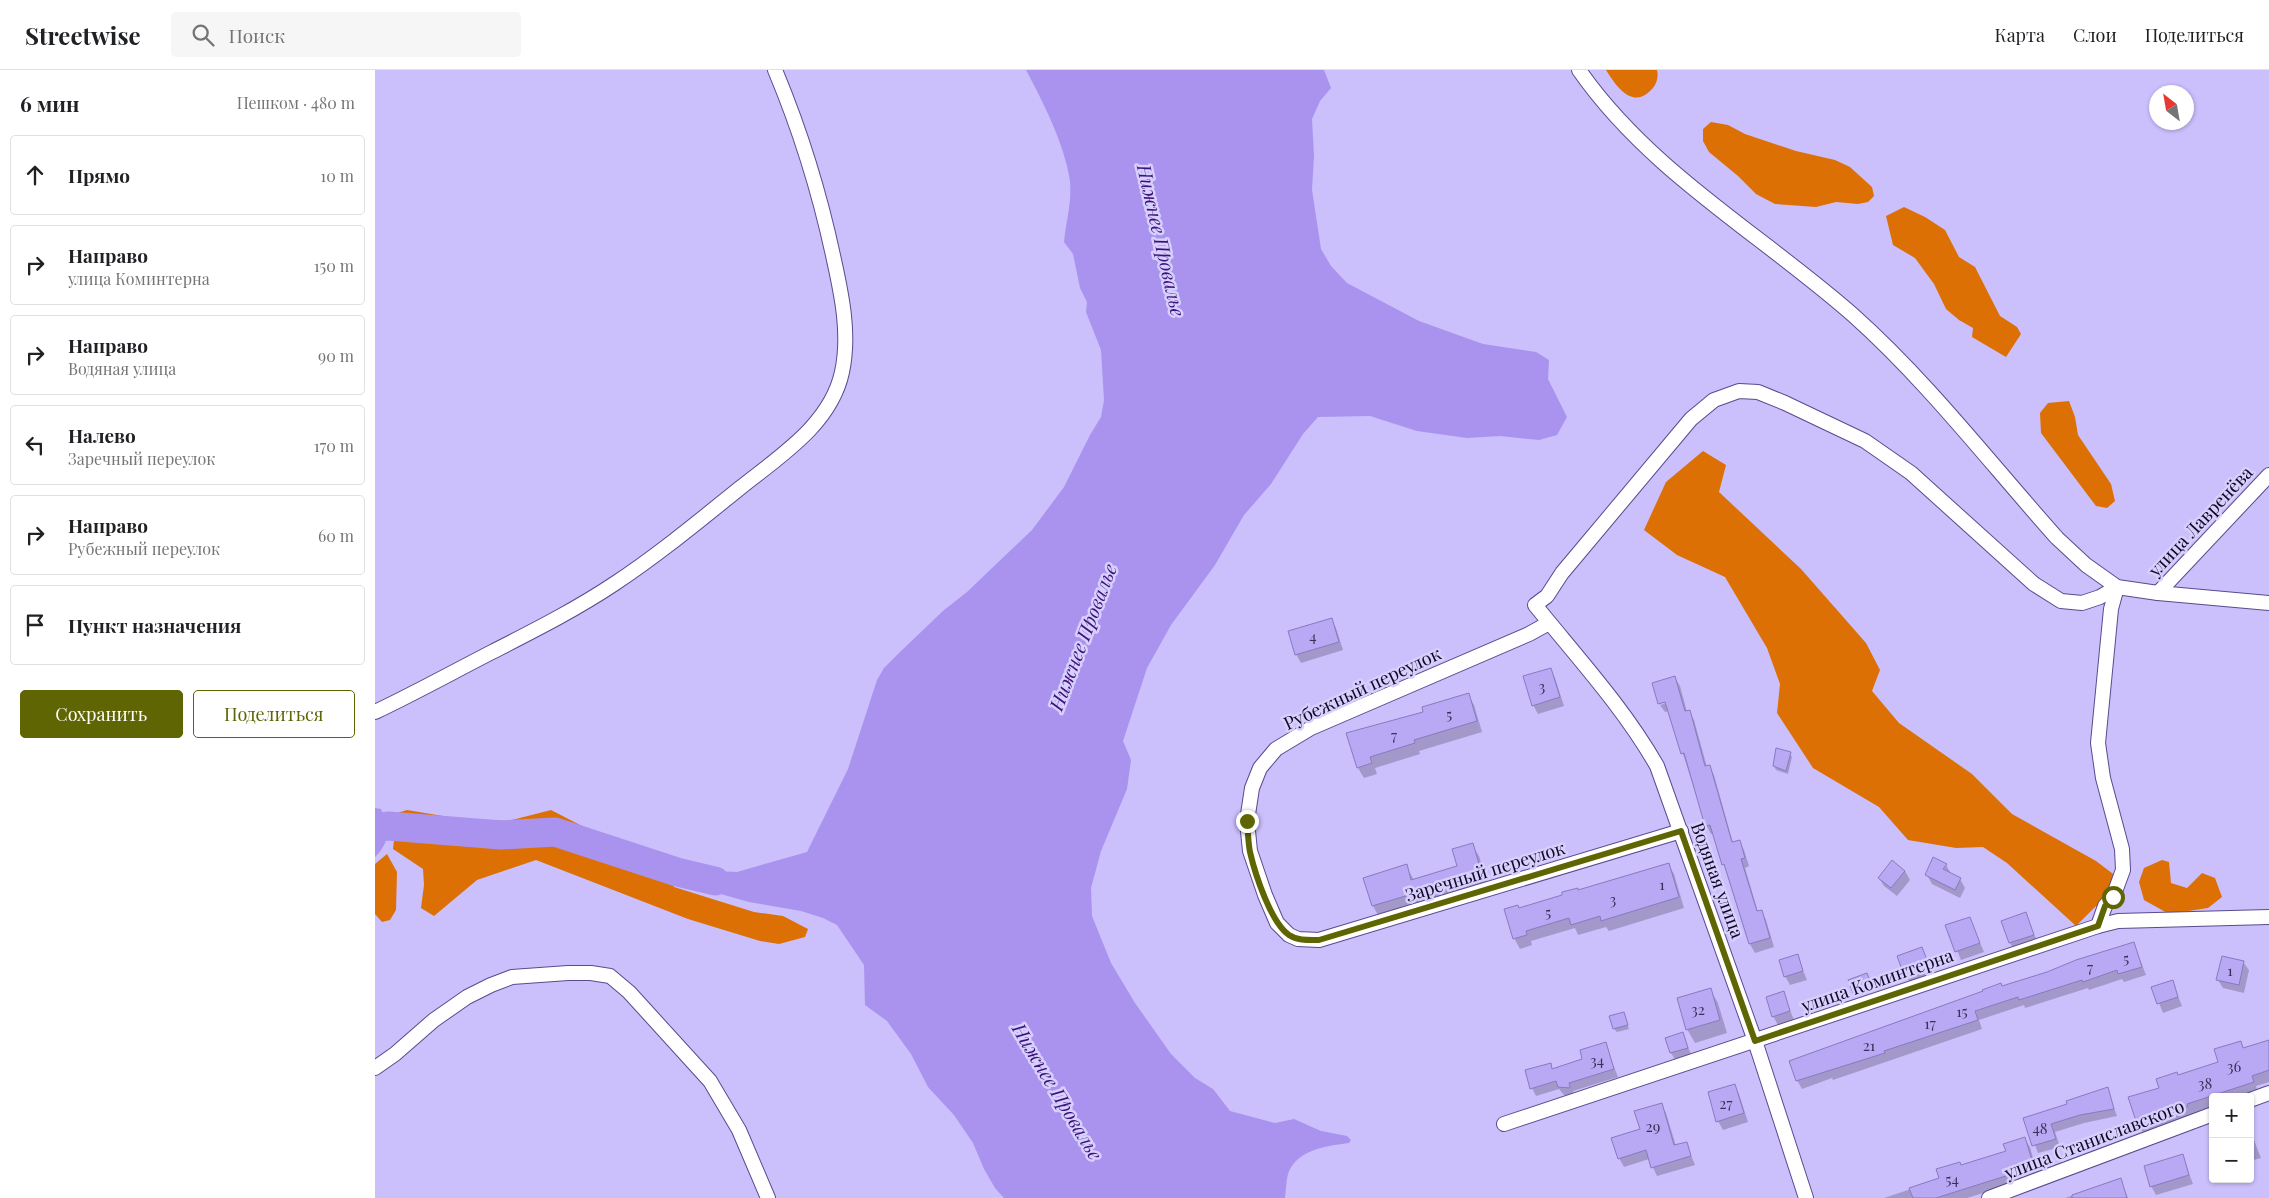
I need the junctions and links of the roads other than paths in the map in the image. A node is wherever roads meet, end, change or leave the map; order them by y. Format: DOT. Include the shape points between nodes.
graph roads {
  1 [pos="775,70"];
  2 [pos="1579,70"];
  3 [pos="2269,475"];
  4 [pos="2117,587"];
  5 [pos="2158,593"];
  6 [pos="2269,603"];
  7 [pos="1549,623"];
  8 [pos="375,712"];
  9 [pos="1681,831"];
  10 [pos="2269,917"];
  11 [pos="2098,926"];
  12 [pos="1298,939"];
  13 [pos="1755,1041"];
  14 [pos="375,1068"];
  15 [pos="2269,1093"];
  16 [pos="2254,1099"];
  17 [pos="2209,1116"];
  18 [pos="1504,1124"];
  19 [pos="768,1198"];
  20 [pos="1806,1198"];
  21 [pos="1989,1198"];
  1 -- 8 [label="street" via="794,116 824,212 840,288 846,338 843,371 835,397 815,425 786,451 688,530 614,584 547,623"];
  2 -- 4 [label="street" via="1615,117 1647,147 1709,202 1814,282 1893,353 2057,538 2086,565"];
  3 -- 5 [label="street, улица Лавренёва"];
  4 -- 5 [label="street"];
  4 -- 7 [label="street, Водяная улица" via="2082,603 2061,601 2034,584 1911,473 1865,440 1785,402 1758,392 1739,390 1714,400 1691,419 1562,573 1547,596 1535,605"];
  4 -- 11 [label="street" via="2111,609 2098,743 2103,778 2122,849 2123,870"];
  5 -- 6 [label="street"];
  7 -- 9 [label="street, Водяная улица" via="1642,740 1657,766"];
  7 -- 12 [label="street, Рубежный переулок" via="1311,728 1275,749 1260,768 1252,788 1247,821 1249,844 1277,924"];
  9 -- 12 [label="street, Заречный переулок" via="1319,940"];
  9 -- 13 [label="street, Водяная улица"];
  10 -- 11 [label="street, улица Коминтерна" via="2118,921"];
  11 -- 13 [label="street, улица Коминтерна"];
  13 -- 18 [label="street, улица Коминтерна"];
  13 -- 20 [label="street, Водяная улица"];
  14 -- 19 [label="street" via="441,1015 491,985 512,977 568,973 610,976 629,992 710,1081 739,1130"];
  15 -- 16 [label="street"];
  17 -- 21 [label="street, улица Станиславского"];
}
